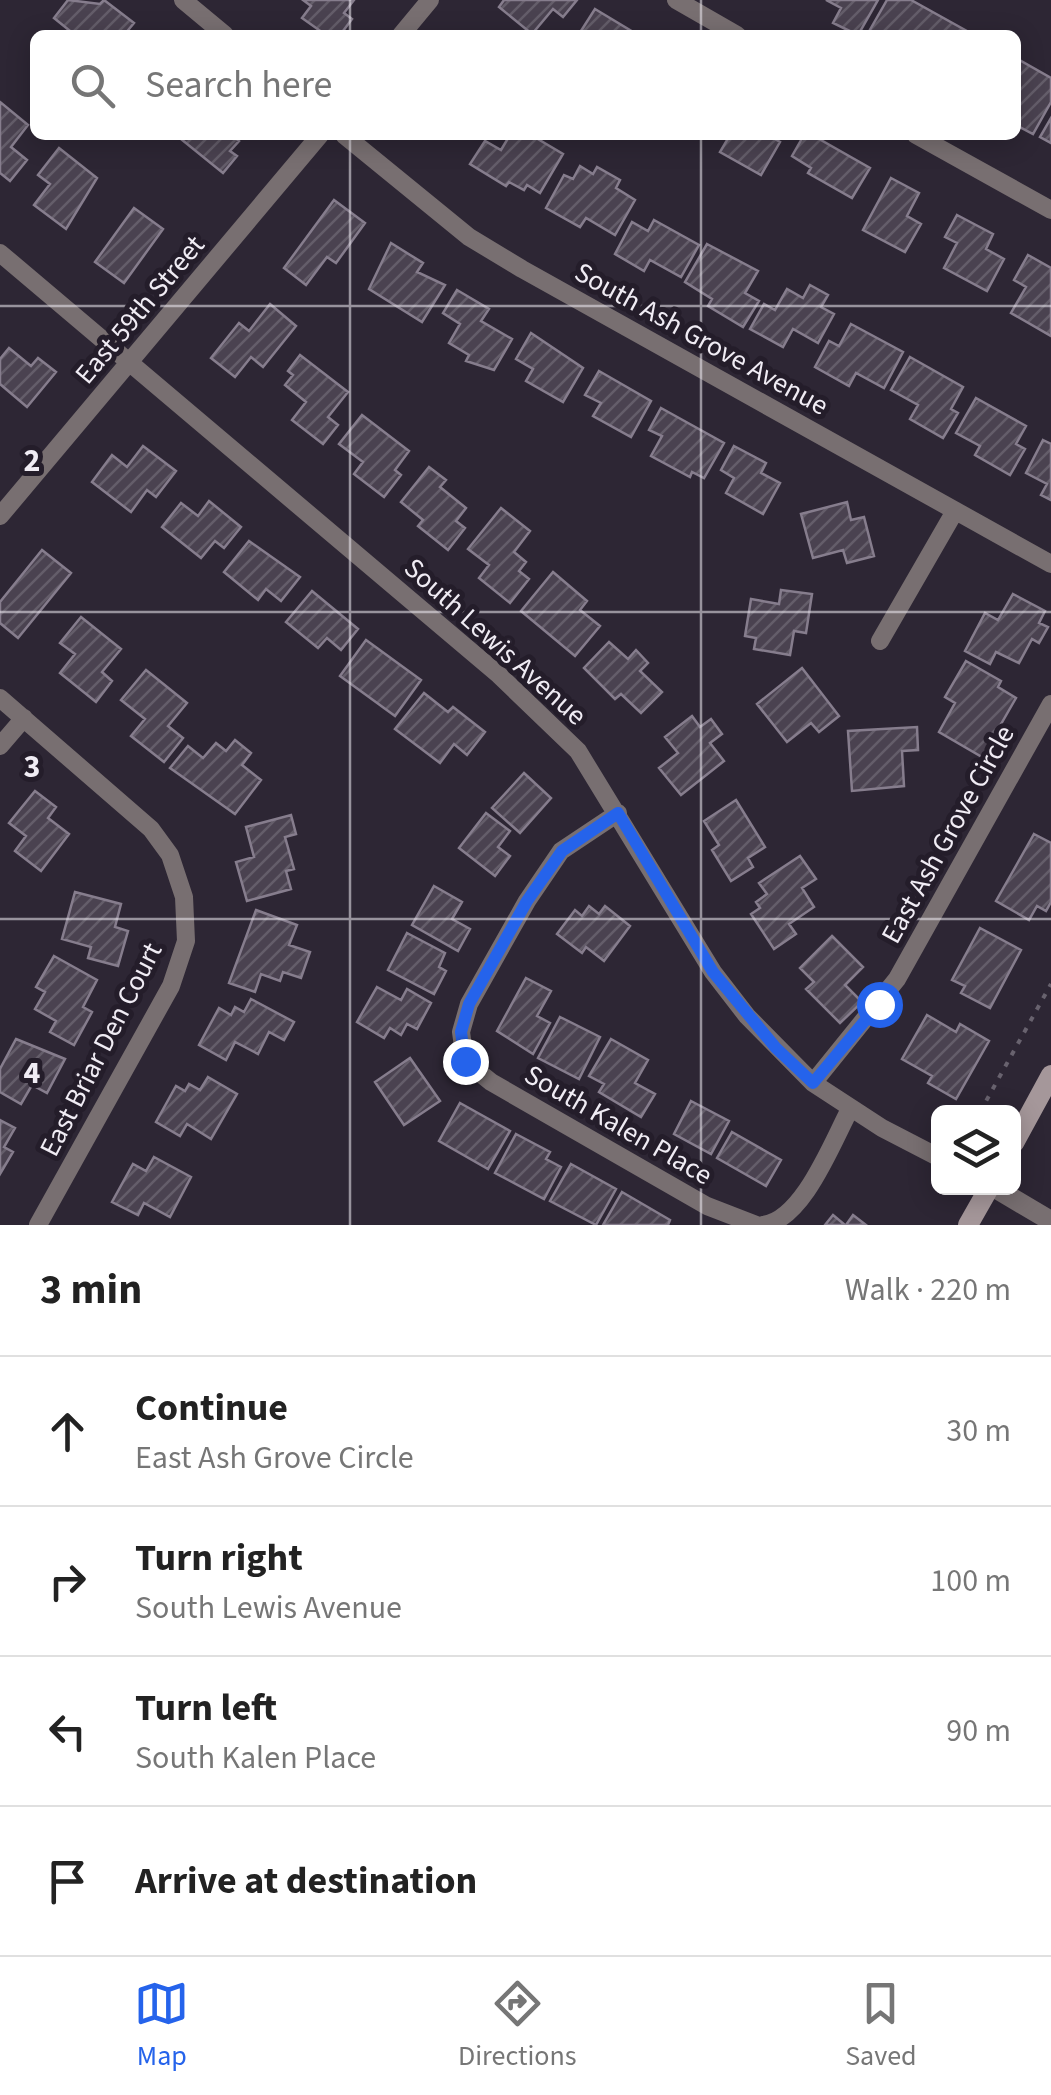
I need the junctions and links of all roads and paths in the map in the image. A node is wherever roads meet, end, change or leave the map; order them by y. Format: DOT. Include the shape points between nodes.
graph roads {
  1 [pos="183,0"];
  2 [pos="430,0"];
  3 [pos="676,0"];
  4 [pos="219,30"];
  5 [pos="406,30"];
  6 [pos="728,30"];
  7 [pos="316,140"];
  8 [pos="350,140"];
  9 [pos="925,140"];
  10 [pos="1051,210"];
  11 [pos="0,254"];
  12 [pos="130,363"];
  13 [pos="955,511"];
  14 [pos="0,516"];
  15 [pos="1051,564"];
  16 [pos="880,641"];
  17 [pos="0,698"];
  18 [pos="1051,704"];
  19 [pos="24,718"];
  20 [pos="0,746"];
  21 [pos="618,813"];
  22 [pos="1051,984"];
  23 [pos="1051,1075"];
  24 [pos="813,1083"];
  25 [pos="984,1105"];
  26 [pos="850,1109"];
  27 [pos="1021,1130"];
  28 [pos="931,1154"];
  29 [pos="987,1195"];
  30 [pos="1005,1195"];
  31 [pos="1051,1221"];
  32 [pos="38,1225"];
  33 [pos="759,1225"];
  34 [pos="968,1225"];
  1 -- 4 [label="street"];
  2 -- 5 [label="street"];
  3 -- 6 [label="street"];
  7 -- 12 [label="street, East 59th Street"];
  8 -- 13 [label="street, South Ash Grove Avenue" via="509,261"];
  9 -- 10 [label="street"];
  11 -- 12 [label="street, South Lewis Avenue"];
  12 -- 14 [label="street, East 59th Street"];
  12 -- 21 [label="street, South Lewis Avenue" via="499,675 578,750"];
  13 -- 15 [label="street, South Ash Grove Avenue"];
  13 -- 16 [label="street"];
  17 -- 19 [label="street, East Briar Den Court"];
  18 -- 24 [label="street, East Ash Grove Circle" via="897,978"];
  19 -- 20 [label="street"];
  19 -- 32 [label="street, East Briar Den Court" via="152,829 170,855 184,898 186,941 170,986"];
  21 -- 24 [label="street, South Lewis Avenue" via="713,972"];
  21 -- 33 [label="street, South Kalen Place" via="562,851 527,901 469,1004 461,1032 465,1061 707,1206"];
  22 -- 25 [label="path"];
  23 -- 27 [label="main road"];
  24 -- 26 [label="street, South Lewis Avenue"];
  26 -- 28 [label="street, South Lewis Avenue"];
  26 -- 33 [label="street, South Kalen Place" via="794,1210 778,1223"];
  29 -- 34 [label="main road"];
  30 -- 31 [label="street"];
}
